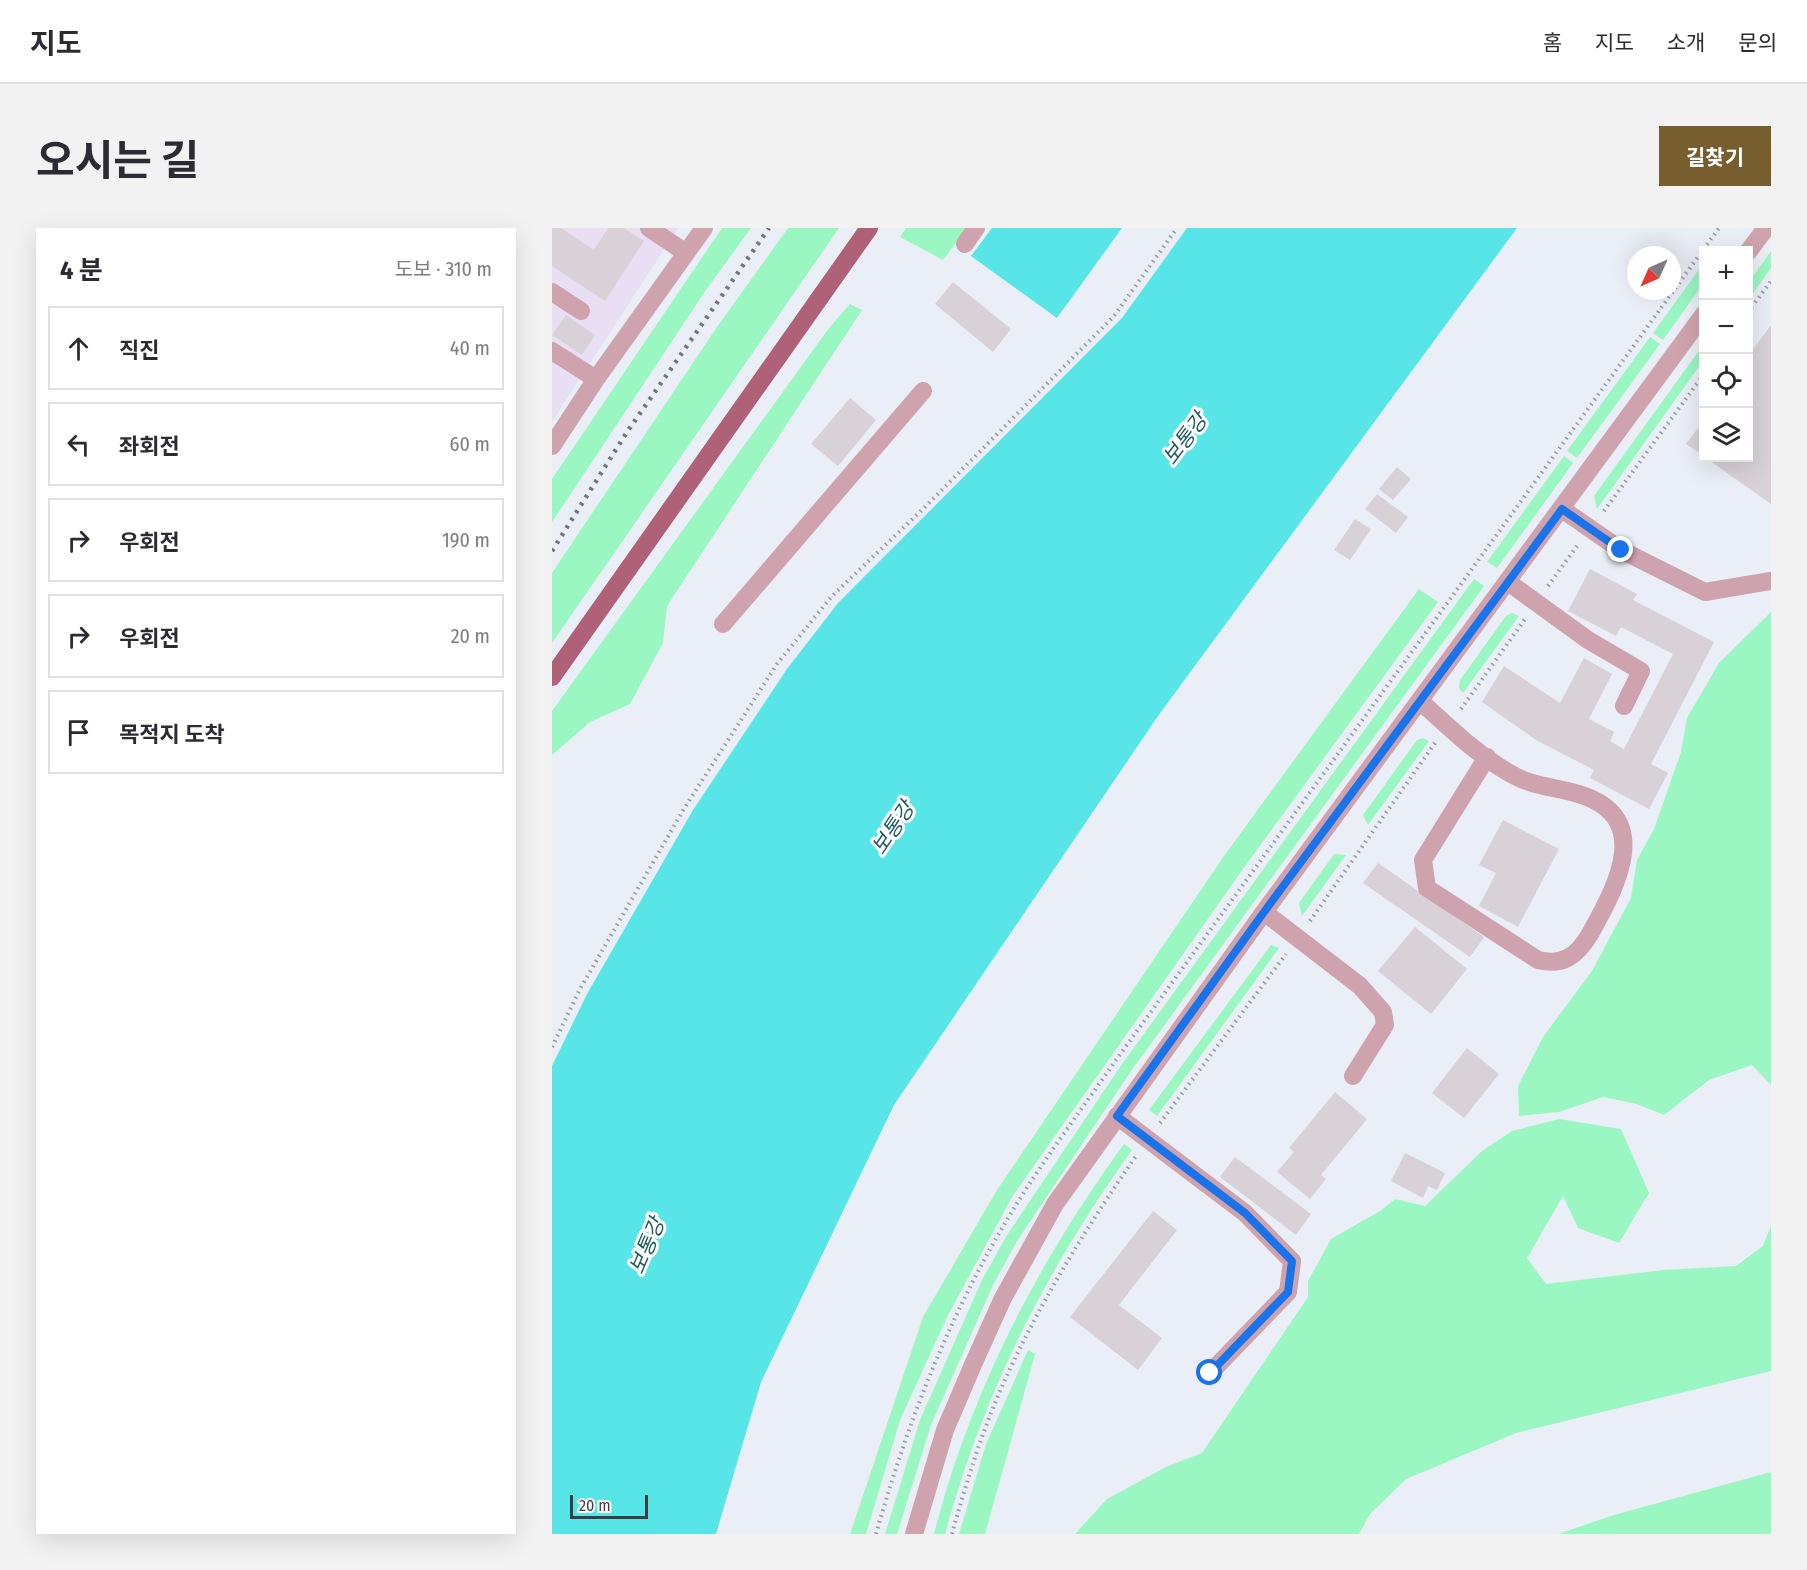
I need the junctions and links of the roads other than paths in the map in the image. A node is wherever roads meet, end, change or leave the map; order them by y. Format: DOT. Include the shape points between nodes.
graph roads {
  1 [pos="650,228"];
  2 [pos="704,228"];
  3 [pos="869,228"];
  4 [pos="976,228"];
  5 [pos="1766,228"];
  6 [pos="965,244"];
  7 [pos="1753,246"];
  8 [pos="686,253"];
  9 [pos="552,292"];
  10 [pos="581,312"];
  11 [pos="1699,321"];
  12 [pos="552,351"];
  13 [pos="596,379"];
  14 [pos="923,392"];
  15 [pos="552,446"];
  16 [pos="1562,509"];
  17 [pos="1771,581"];
  18 [pos="1508,582"];
  19 [pos="723,624"];
  20 [pos="552,677"];
  21 [pos="1420,701"];
  22 [pos="1624,706"];
  23 [pos="1487,757"];
  24 [pos="1264,912"];
  25 [pos="1353,1076"];
  26 [pos="1117,1116"];
  27 [pos="1210,1373"];
  28 [pos="914,1534"];
  1 -- 8 [label="street"];
  2 -- 8 [label="street"];
  3 -- 20 [label="main road"];
  4 -- 6 [label="street"];
  5 -- 7 [label="street"];
  8 -- 13 [label="street"];
  9 -- 10 [label="street"];
  11 -- 16 [label="street"];
  12 -- 13 [label="street"];
  13 -- 15 [label="street"];
  14 -- 19 [label="street"];
  16 -- 17 [label="street" via="1621,550 1705,592"];
  16 -- 18 [label="street"];
  18 -- 21 [label="street"];
  18 -- 22 [label="street" via="1588,640 1641,671"];
  21 -- 23 [label="street"];
  21 -- 24 [label="street"];
  23 -- 23 [label="street" via="1514,776 1599,802 1622,827 1625,850 1605,906 1573,955 1554,964 1538,960 1427,888 1424,860"];
  24 -- 25 [label="street" via="1360,986 1383,1012 1385,1025"];
  24 -- 26 [label="street"];
  26 -- 27 [label="street" via="1245,1213 1292,1261 1288,1292"];
  26 -- 28 [label="street" via="1054,1204 1003,1298 945,1430"];
}
